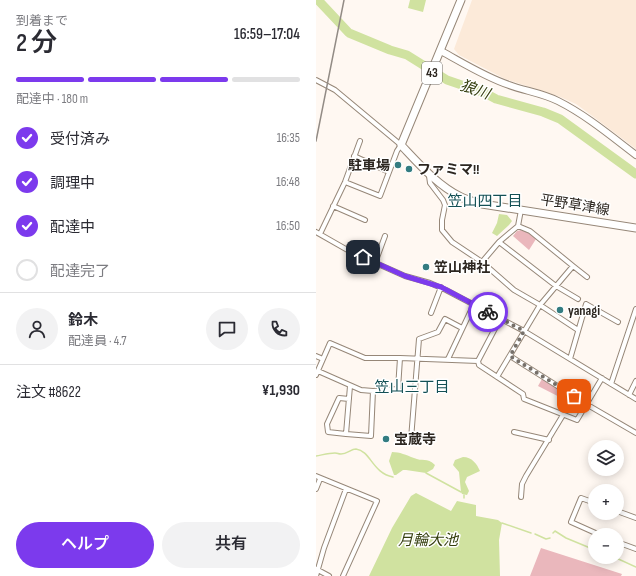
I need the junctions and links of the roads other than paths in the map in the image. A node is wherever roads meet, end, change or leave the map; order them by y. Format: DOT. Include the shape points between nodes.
graph roads {
  1 [pos="461,0"];
  2 [pos="441,51"];
  3 [pos="316,82"];
  4 [pos="360,141"];
  5 [pos="401,145"];
  6 [pos="636,155"];
  7 [pos="354,156"];
  8 [pos="426,171"];
  9 [pos="389,172"];
  10 [pos="345,182"];
  11 [pos="333,206"];
  12 [pos="521,210"];
  13 [pos="365,220"];
  14 [pos="518,226"];
  15 [pos="636,228"];
  16 [pos="318,232"];
  17 [pos="385,236"];
  18 [pos="499,242"];
  19 [pos="482,262"];
  20 [pos="375,263"];
  21 [pos="573,266"];
  22 [pos="587,277"];
  23 [pos="556,286"];
  24 [pos="441,287"];
  25 [pos="578,300"];
  26 [pos="474,304"];
  27 [pos="540,305"];
  28 [pos="636,309"];
  29 [pos="431,314"];
  30 [pos="500,319"];
  31 [pos="635,320"];
  32 [pos="618,322"];
  33 [pos="462,328"];
  34 [pos="578,330"];
  35 [pos="524,331"];
  36 [pos="316,356"];
  37 [pos="510,356"];
  38 [pos="400,358"];
  39 [pos="416,358"];
  40 [pos="323,359"];
  41 [pos="448,359"];
  42 [pos="570,359"];
  43 [pos="478,361"];
  44 [pos="317,373"];
  45 [pos="497,377"];
  46 [pos="602,378"];
  47 [pos="636,381"];
  48 [pos="611,384"];
  49 [pos="350,386"];
  50 [pos="373,391"];
  51 [pos="629,395"];
  52 [pos="349,399"];
  53 [pos="636,399"];
  54 [pos="586,404"];
  55 [pos="563,415"];
  56 [pos="514,432"];
  57 [pos="636,433"];
  58 [pos="346,434"];
  59 [pos="411,439"];
  60 [pos="549,440"];
  61 [pos="318,478"];
  62 [pos="316,489"];
  63 [pos="346,489"];
  64 [pos="521,497"];
  65 [pos="588,500"];
  66 [pos="624,514"];
  67 [pos="636,518"];
  68 [pos="588,530"];
  69 [pos="624,545"];
  70 [pos="636,549"];
  71 [pos="317,569"];
  72 [pos="316,576"];
  73 [pos="329,576"];
  74 [pos="343,576"];
  1 -- 2 [label="main road, 43"];
  2 -- 5 [label="main road, 43"];
  2 -- 6 [label="street" via="488,77 558,101 578,112"];
  3 -- 5 [label="street" via="335,90"];
  4 -- 7 [label="street"];
  5 -- 8 [label="main road, 平野草津線"];
  5 -- 9 [label="street"];
  7 -- 9 [label="street"];
  7 -- 10 [label="street"];
  8 -- 12 [label="main road, 平野草津線" via="442,186 463,198 482,204"];
  8 -- 19 [label="street" via="430,183 445,204 442,230 452,242"];
  9 -- 10 [label="street" via="380,196"];
  10 -- 11 [label="street"];
  11 -- 13 [label="street"];
  11 -- 16 [label="street"];
  12 -- 14 [label="street"];
  12 -- 15 [label="main road, 平野草津線"];
  14 -- 18 [label="street"];
  14 -- 21 [label="street" via="530,231"];
  16 -- 20 [label="street" via="335,244"];
  17 -- 20 [label="street"];
  18 -- 19 [label="street"];
  18 -- 23 [label="street"];
  19 -- 27 [label="street" via="514,290"];
  20 -- 24 [label="street"];
  21 -- 22 [label="street"];
  21 -- 23 [label="street"];
  23 -- 25 [label="street"];
  23 -- 27 [label="street"];
  24 -- 26 [label="street"];
  24 -- 29 [label="street"];
  26 -- 30 [label="street"];
  26 -- 33 [label="street"];
  27 -- 34 [label="street"];
  27 -- 35 [label="street"];
  28 -- 31 [label="street"];
  30 -- 35 [label="street"];
  30 -- 43 [label="street"];
  31 -- 48 [label="street"];
  32 -- 34 [label="street" via="586,304"];
  33 -- 39 [label="street" via="445,319 438,332 419,339"];
  33 -- 41 [label="street"];
  34 -- 42 [label="street"];
  35 -- 37 [label="street"];
  35 -- 42 [label="street"];
  36 -- 40 [label="street"];
  37 -- 45 [label="street"];
  37 -- 54 [label="street"];
  38 -- 39 [label="street"];
  38 -- 40 [label="street" via="365,358 330,343"];
  38 -- 50 [label="street" via="398,389"];
  39 -- 41 [label="street"];
  39 -- 59 [label="street"];
  40 -- 44 [label="street"];
  41 -- 43 [label="street"];
  42 -- 46 [label="street"];
  43 -- 45 [label="street" via="479,365"];
  44 -- 49 [label="street"];
  45 -- 55 [label="street" via="523,394 524,399"];
  46 -- 48 [label="street"];
  46 -- 54 [label="street"];
  47 -- 51 [label="street"];
  48 -- 51 [label="street"];
  49 -- 50 [label="street"];
  49 -- 52 [label="street"];
  50 -- 58 [label="street" via="371,436"];
  51 -- 53 [label="street"];
  52 -- 58 [label="street"];
  52 -- 58 [label="street" via="339,398 327,424 328,432"];
  54 -- 55 [label="street" via="577,420"];
  54 -- 57 [label="street"];
  55 -- 60 [label="street"];
  56 -- 60 [label="street"];
  60 -- 64 [label="street" via="522,484"];
  61 -- 62 [label="street"];
  61 -- 63 [label="street"];
  63 -- 71 [label="street"];
  63 -- 74 [label="street" via="377,501"];
  65 -- 68 [label="street" via="581,498 571,522"];
  66 -- 67 [label="street"];
  69 -- 70 [label="street"];
  71 -- 72 [label="street"];
  71 -- 73 [label="street"];
}
